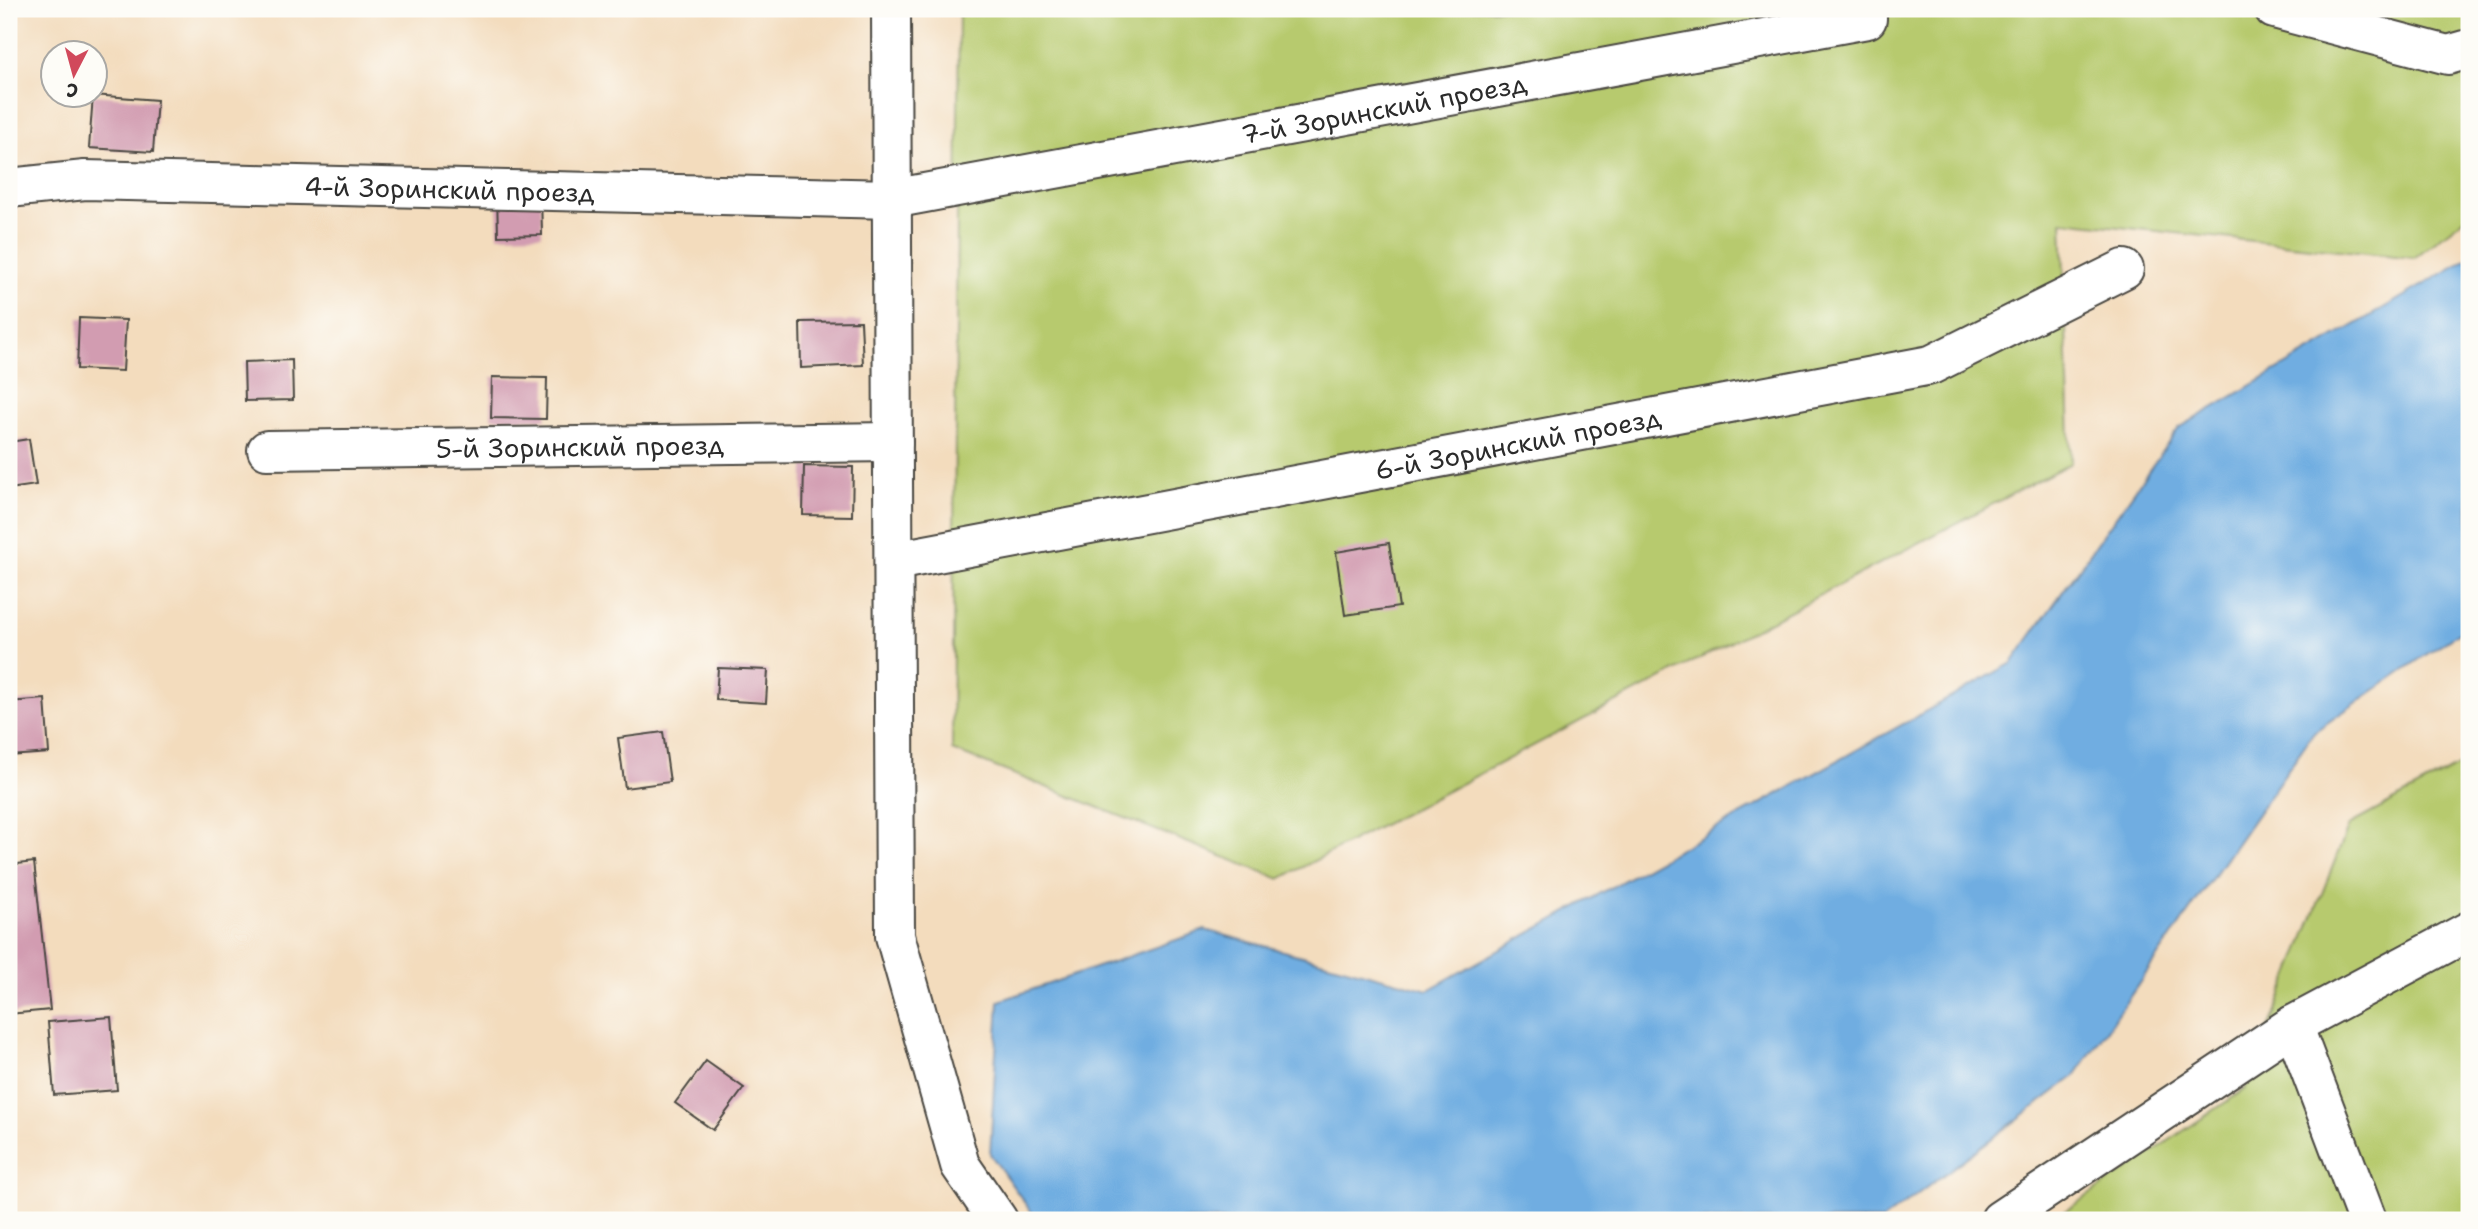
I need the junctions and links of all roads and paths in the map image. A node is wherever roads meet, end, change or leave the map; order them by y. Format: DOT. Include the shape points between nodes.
graph roads {
  1 [pos="891,9"];
  2 [pos="1867,9"];
  3 [pos="2274,9"];
  4 [pos="2469,49"];
  5 [pos="9,188"];
  6 [pos="892,199"];
  7 [pos="2124,270"];
  8 [pos="893,442"];
  9 [pos="267,450"];
  10 [pos="894,561"];
  11 [pos="2469,930"];
  12 [pos="2293,1025"];
  13 [pos="998,1220"];
  14 [pos="2000,1220"];
  15 [pos="2367,1220"];
  1 -- 6 [label="street"];
  2 -- 6 [label="street, 7-й Зоринский проезд" via="1867,19"];
  3 -- 4 [label="street" via="2448,55"];
  5 -- 6 [label="street, 4-й Зоринский проезд" via="85,180"];
  6 -- 8 [label="street"];
  7 -- 10 [label="street, 6-й Зоринский проезд" via="1931,365"];
  8 -- 9 [label="street, 5-й Зоринский проезд"];
  8 -- 10 [label="street"];
  10 -- 13 [label="street" via="895,936 960,1165"];
  11 -- 12 [label="street"];
  12 -- 14 [label="street"];
  12 -- 15 [label="street"];
}
